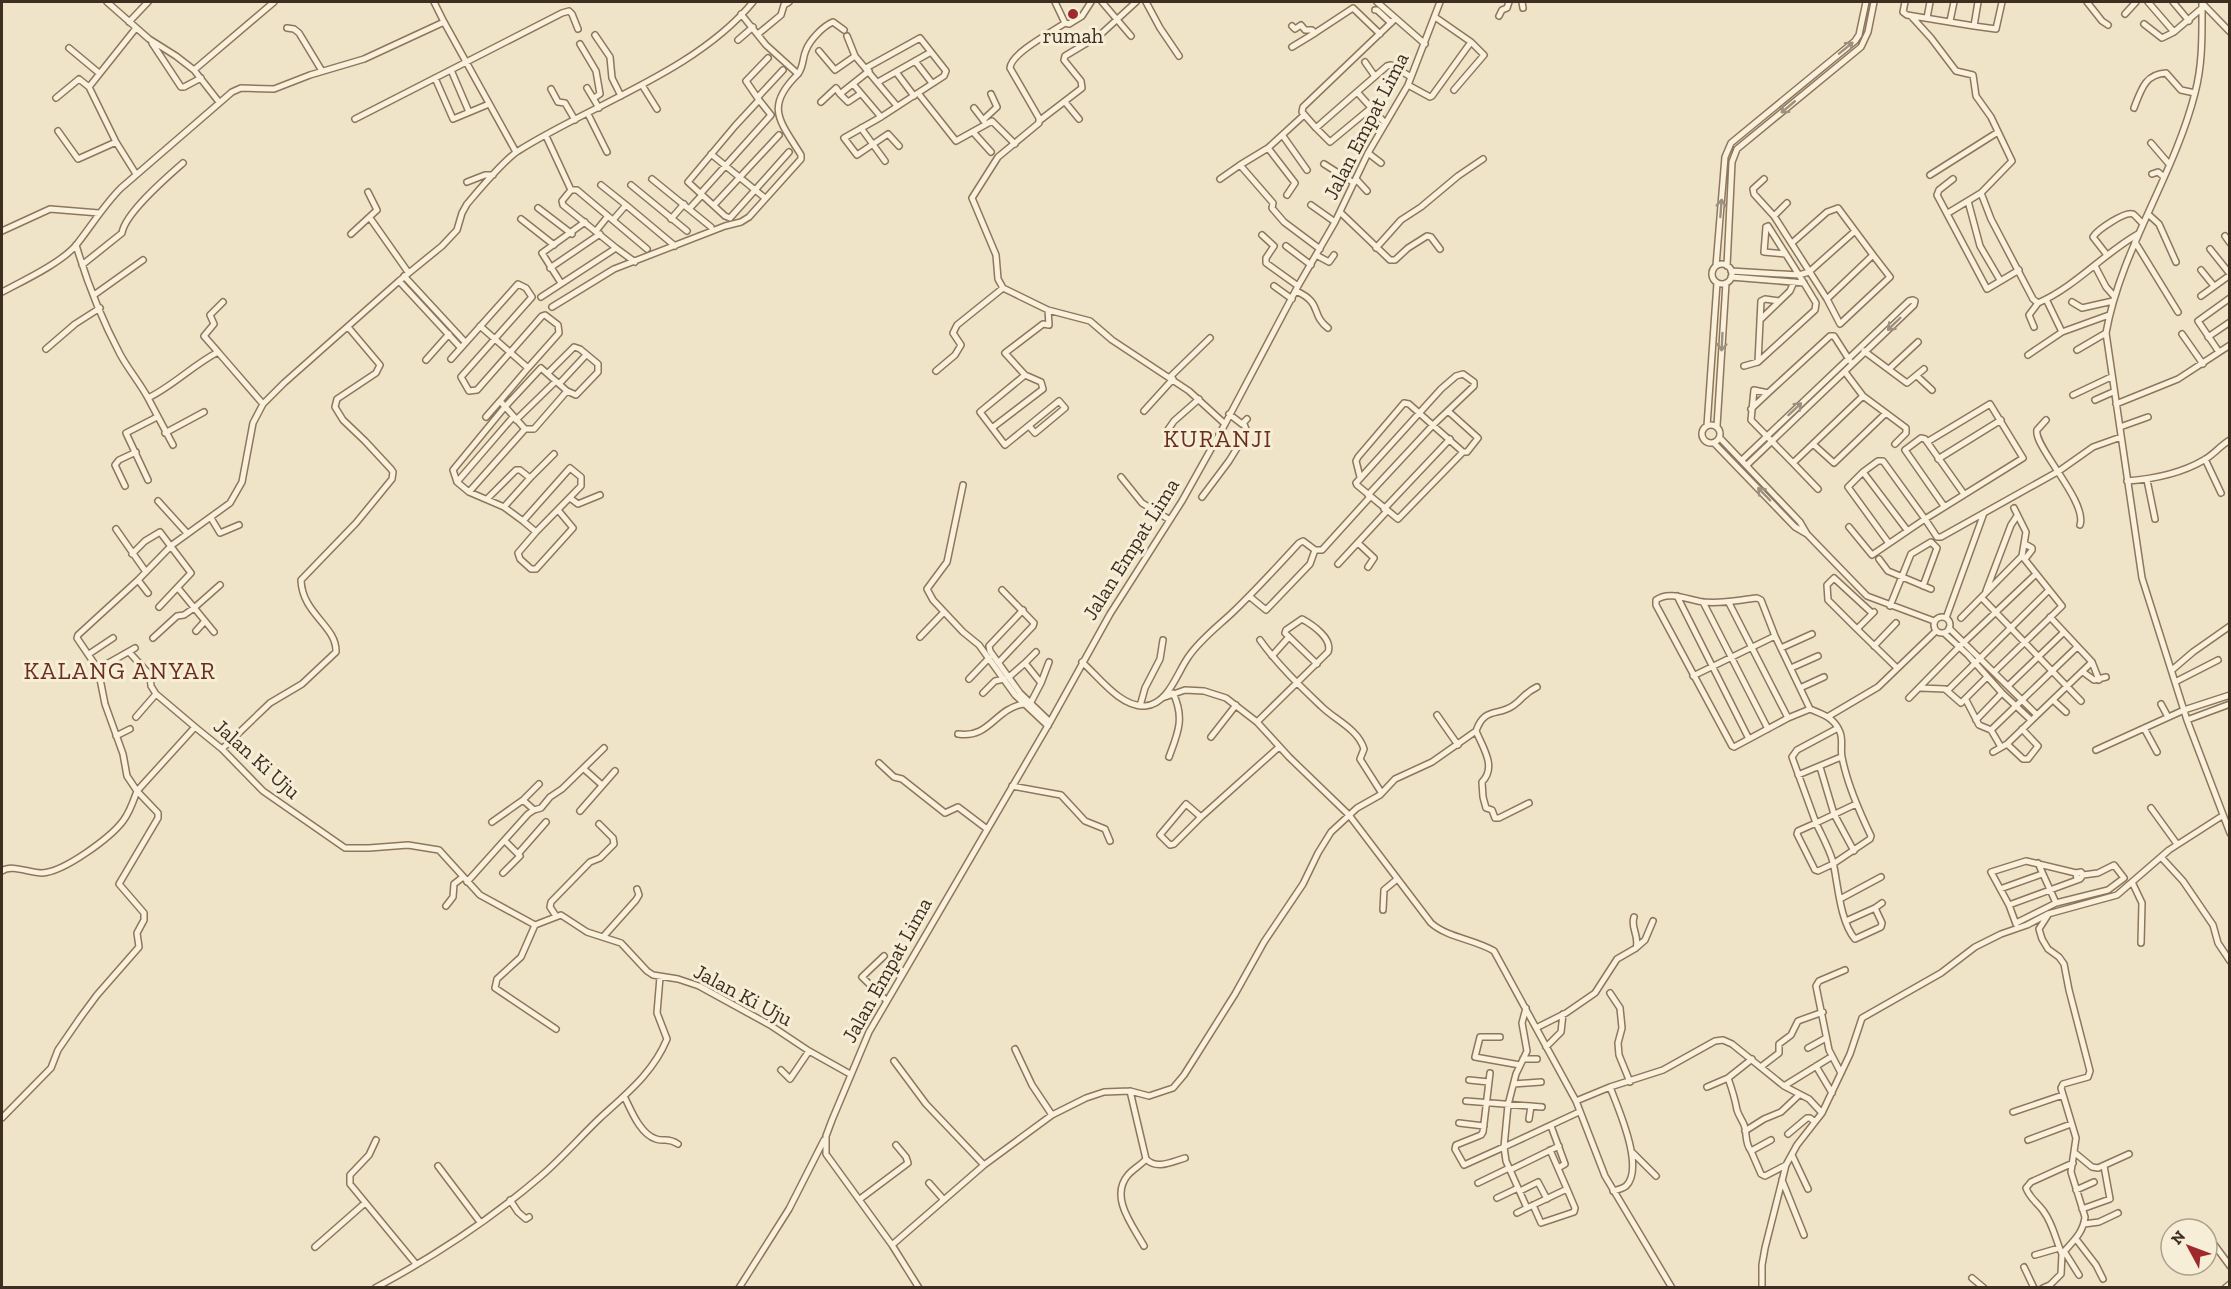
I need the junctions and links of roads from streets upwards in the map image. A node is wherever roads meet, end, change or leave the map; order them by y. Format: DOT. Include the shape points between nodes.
graph roads {
  1 [pos="107,2"];
  2 [pos="148,2"];
  3 [pos="274,2"];
  4 [pos="434,2"];
  5 [pos="753,2"];
  6 [pos="789,2"];
  7 [pos="1055,2"];
  8 [pos="1092,2"];
  9 [pos="1102,2"];
  10 [pos="1136,2"];
  11 [pos="1146,2"];
  12 [pos="1377,2"];
  13 [pos="1440,2"];
  14 [pos="1509,2"];
  15 [pos="1866,2"];
  16 [pos="1874,2"];
  17 [pos="1905,2"];
  18 [pos="1930,2"];
  19 [pos="1954,2"];
  20 [pos="1978,2"];
  21 [pos="2002,2"];
  22 [pos="2087,2"];
  23 [pos="2136,2"];
  24 [pos="2148,2"];
  25 [pos="2173,2"];
  26 [pos="2202,4"];
  27 [pos="1375,10"];
  28 [pos="741,14"];
  29 [pos="2125,14"];
  30 [pos="1499,16"];
  31 [pos="1911,16"];
  32 [pos="1435,17"];
  33 [pos="1927,18"];
  34 [pos="1117,19"];
  35 [pos="1393,21"];
  36 [pos="1950,21"];
  37 [pos="2189,21"];
  38 [pos="129,22"];
  39 [pos="444,22"];
  40 [pos="1065,23"];
  41 [pos="2144,24"];
  42 [pos="2108,25"];
  43 [pos="1292,26"];
  44 [pos="1974,26"];
  45 [pos="753,27"];
  46 [pos="136,28"];
  47 [pos="287,28"];
  48 [pos="578,29"];
  49 [pos="2174,32"];
  50 [pos="2229,32"];
  51 [pos="1315,33"];
  52 [pos="758,34"];
  53 [pos="1380,34"];
  54 [pos="596,35"];
  55 [pos="1131,36"];
  56 [pos="149,39"];
  57 [pos="738,40"];
  58 [pos="1471,42"];
  59 [pos="579,44"];
  60 [pos="1425,44"];
  61 [pos="1292,47"];
  62 [pos="69,48"];
  63 [pos="819,51"];
  64 [pos="931,52"];
  65 [pos="855,56"];
  66 [pos="1179,56"];
  67 [pos="768,58"];
  68 [pos="467,61"];
  69 [pos="915,61"];
  70 [pos="1365,62"];
  71 [pos="1823,67"];
  72 [pos="194,70"];
  73 [pos="451,70"];
  74 [pos="783,70"];
  75 [pos="868,70"];
  76 [pos="322,71"];
  77 [pos="896,72"];
  78 [pos="1828,73"];
  79 [pos="99,74"];
  80 [pos="798,74"];
  81 [pos="1374,75"];
  82 [pos="1411,77"];
  83 [pos="201,78"];
  84 [pos="435,78"];
  85 [pos="878,82"];
  86 [pos="932,83"];
  87 [pos="853,84"];
  88 [pos="642,85"];
  89 [pos="1408,85"];
  90 [pos="89,87"];
  91 [pos="586,88"];
  92 [pos="551,89"];
  93 [pos="1454,90"];
  94 [pos="1357,92"];
  95 [pos="2195,93"];
  96 [pos="840,94"];
  97 [pos="860,94"];
  98 [pos="916,94"];
  99 [pos="991,94"];
  100 [pos="621,96"];
  101 [pos="56,98"];
  102 [pos="594,98"];
  103 [pos="759,99"];
  104 [pos="219,102"];
  105 [pos="821,102"];
  106 [pos="1065,102"];
  107 [pos="489,104"];
  108 [pos="897,106"];
  109 [pos="599,108"];
  110 [pos="974,108"];
  111 [pos="1371,108"];
  112 [pos="2134,108"];
  113 [pos="657,109"];
  114 [pos="469,112"];
  115 [pos="588,114"];
  116 [pos="1304,116"];
  117 [pos="881,117"];
  118 [pos="355,119"];
  119 [pos="1079,119"];
  120 [pos="576,120"];
  121 [pos="984,121"];
  122 [pos="1039,121"];
  123 [pos="1386,123"];
  124 [pos="861,128"];
  125 [pos="1316,128"];
  126 [pos="58,131"];
  127 [pos="973,132"];
  128 [pos="1998,132"];
  129 [pos="779,135"];
  130 [pos="546,136"];
  131 [pos="1283,136"];
  132 [pos="116,142"];
  133 [pos="2151,143"];
  134 [pos="1015,144"];
  135 [pos="872,145"];
  136 [pos="899,146"];
  137 [pos="1268,148"];
  138 [pos="516,152"];
  139 [pos="607,152"];
  140 [pos="789,152"];
  141 [pos="991,152"];
  142 [pos="1368,153"];
  143 [pos="711,154"];
  144 [pos="1483,159"];
  145 [pos="885,161"];
  146 [pos="183,163"];
  147 [pos="1381,163"];
  148 [pos="1324,164"];
  149 [pos="2169,164"];
  150 [pos="725,165"];
  151 [pos="1240,165"];
  152 [pos="1307,170"];
  153 [pos="136,174"];
  154 [pos="2152,174"];
  155 [pos="1930,175"];
  156 [pos="493,176"];
  157 [pos="739,177"];
  158 [pos="2164,177"];
  159 [pos="1764,178"];
  160 [pos="652,179"];
  161 [pos="1220,179"];
  162 [pos="1953,180"];
  163 [pos="1355,181"];
  164 [pos="467,182"];
  165 [pos="631,184"];
  166 [pos="601,185"];
  167 [pos="571,190"];
  168 [pos="756,190"];
  169 [pos="1366,191"];
  170 [pos="368,192"];
  171 [pos="1981,193"];
  172 [pos="701,194"];
  173 [pos="1287,195"];
  174 [pos="765,198"];
  175 [pos="1968,201"];
  176 [pos="1787,204"];
  177 [pos="626,205"];
  178 [pos="714,205"];
  179 [pos="1311,205"];
  180 [pos="686,207"];
  181 [pos="538,208"];
  182 [pos="1340,212"];
  183 [pos="99,213"];
  184 [pos="1948,213"];
  185 [pos="2148,213"];
  186 [pos="1774,216"];
  187 [pos="370,218"];
  188 [pos="610,218"];
  189 [pos="521,219"];
  190 [pos="671,219"];
  191 [pos="585,222"];
  192 [pos="1335,222"];
  193 [pos="2143,224"];
  194 [pos="711,227"];
  195 [pos="2,231"];
  196 [pos="687,231"];
  197 [pos="1855,231"];
  198 [pos="598,233"];
  199 [pos="2139,233"];
  200 [pos="351,234"];
  201 [pos="572,234"];
  202 [pos="1262,235"];
  203 [pos="2225,236"];
  204 [pos="2135,242"];
  205 [pos="1792,243"];
  206 [pos="2229,243"];
  207 [pos="76,245"];
  208 [pos="554,245"];
  209 [pos="675,246"];
  210 [pos="1286,246"];
  211 [pos="616,248"];
  212 [pos="1376,248"];
  213 [pos="647,249"];
  214 [pos="1320,249"];
  215 [pos="1440,249"];
  216 [pos="2210,249"];
  217 [pos="1785,254"];
  218 [pos="1316,255"];
  219 [pos="1334,255"];
  220 [pos="1873,255"];
  221 [pos="2107,255"];
  222 [pos="143,260"];
  223 [pos="634,262"];
  224 [pos="2176,262"];
  225 [pos="82,265"];
  226 [pos="1311,265"];
  227 [pos="1716,266"];
  228 [pos="2095,266"];
  229 [pos="550,268"];
  230 [pos="2019,270"];
  231 [pos="2201,270"];
  232 [pos="1730,272"];
  233 [pos="1809,272"];
  234 [pos="1799,275"];
  235 [pos="2229,275"];
  236 [pos="403,276"];
  237 [pos="1784,277"];
  238 [pos="2000,280"];
  239 [pos="1794,282"];
  240 [pos="1717,283"];
  241 [pos="1726,283"];
  242 [pos="1804,283"];
  243 [pos="561,284"];
  244 [pos="1274,286"];
  245 [pos="2214,286"];
  246 [pos="1003,288"];
  247 [pos="1297,288"];
  248 [pos="2,292"];
  249 [pos="94,295"];
  250 [pos="2201,296"];
  251 [pos="542,297"];
  252 [pos="2229,298"];
  253 [pos="1292,299"];
  254 [pos="1827,299"];
  255 [pos="2046,299"];
  256 [pos="2114,299"];
  257 [pos="1779,301"];
  258 [pos="223,302"];
  259 [pos="2072,302"];
  260 [pos="2038,303"];
  261 [pos="552,307"];
  262 [pos="100,308"];
  263 [pos="1048,310"];
  264 [pos="2178,312"];
  265 [pos="2109,315"];
  266 [pos="1760,320"];
  267 [pos="2229,322"];
  268 [pos="480,326"];
  269 [pos="348,327"];
  270 [pos="2034,327"];
  271 [pos="1328,328"];
  272 [pos="2062,332"];
  273 [pos="2106,333"];
  274 [pos="449,334"];
  275 [pos="2182,334"];
  276 [pos="2208,337"];
  277 [pos="493,339"];
  278 [pos="1210,339"];
  279 [pos="1918,342"];
  280 [pos="462,345"];
  281 [pos="2229,345"];
  282 [pos="46,349"];
  283 [pos="1863,350"];
  284 [pos="2077,350"];
  285 [pos="218,352"];
  286 [pos="2219,352"];
  287 [pos="510,353"];
  288 [pos="586,355"];
  289 [pos="2028,355"];
  290 [pos="451,359"];
  291 [pos="426,360"];
  292 [pos="1758,362"];
  293 [pos="1851,362"];
  294 [pos="2203,364"];
  295 [pos="1744,366"];
  296 [pos="528,368"];
  297 [pos="1889,369"];
  298 [pos="1924,369"];
  299 [pos="936,372"];
  300 [pos="1845,372"];
  301 [pos="548,373"];
  302 [pos="1024,375"];
  303 [pos="1917,376"];
  304 [pos="2111,377"];
  305 [pos="1173,379"];
  306 [pos="557,382"];
  307 [pos="1932,390"];
  308 [pos="567,391"];
  309 [pos="2113,392"];
  310 [pos="1768,393"];
  311 [pos="2073,395"];
  312 [pos="1863,396"];
  313 [pos="148,398"];
  314 [pos="1199,399"];
  315 [pos="2095,400"];
  316 [pos="500,401"];
  317 [pos="263,404"];
  318 [pos="2116,404"];
  319 [pos="504,408"];
  320 [pos="1751,409"];
  321 [pos="1144,411"];
  322 [pos="1448,411"];
  323 [pos="204,412"];
  324 [pos="1419,413"];
  325 [pos="1886,413"];
  326 [pos="1229,414"];
  327 [pos="156,417"];
  328 [pos="486,417"];
  329 [pos="2148,417"];
  330 [pos="514,418"];
  331 [pos="2001,420"];
  332 [pos="2046,420"];
  333 [pos="1225,424"];
  334 [pos="1433,425"];
  335 [pos="1029,426"];
  336 [pos="1707,426"];
  337 [pos="1717,426"];
  338 [pos="2120,427"];
  339 [pos="992,428"];
  340 [pos="525,429"];
  341 [pos="1167,431"];
  342 [pos="165,433"];
  343 [pos="1766,436"];
  344 [pos="2121,437"];
  345 [pos="1720,438"];
  346 [pos="1450,439"];
  347 [pos="2229,440"];
  348 [pos="1771,441"];
  349 [pos="1927,442"];
  350 [pos="1714,443"];
  351 [pos="1813,444"];
  352 [pos="1895,444"];
  353 [pos="172,445"];
  354 [pos="136,452"];
  355 [pos="1463,452"];
  356 [pos="554,454"];
  357 [pos="1938,459"];
  358 [pos="2205,459"];
  359 [pos="1742,460"];
  360 [pos="576,462"];
  361 [pos="1792,463"];
  362 [pos="1746,465"];
  363 [pos="570,468"];
  364 [pos="2059,471"];
  365 [pos="1863,472"];
  366 [pos="530,477"];
  367 [pos="1121,477"];
  368 [pos="1360,477"];
  369 [pos="148,480"];
  370 [pos="2148,480"];
  371 [pos="457,482"];
  372 [pos="2127,482"];
  373 [pos="963,485"];
  374 [pos="125,486"];
  375 [pos="1818,489"];
  376 [pos="469,492"];
  377 [pos="2221,494"];
  378 [pos="600,495"];
  379 [pos="1964,495"];
  380 [pos="1369,496"];
  381 [pos="1202,497"];
  382 [pos="570,498"];
  383 [pos="487,499"];
  384 [pos="158,501"];
  385 [pos="1944,506"];
  386 [pos="504,507"];
  387 [pos="2014,508"];
  388 [pos="558,510"];
  389 [pos="1385,510"];
  390 [pos="1985,512"];
  391 [pos="2017,516"];
  392 [pos="211,518"];
  393 [pos="1925,519"];
  394 [pos="2155,519"];
  395 [pos="1170,520"];
  396 [pos="523,521"];
  397 [pos="239,525"];
  398 [pos="2080,525"];
  399 [pos="1849,527"];
  400 [pos="116,529"];
  401 [pos="1907,530"];
  402 [pos="537,532"];
  403 [pos="188,533"];
  404 [pos="1807,534"];
  405 [pos="1358,543"];
  406 [pos="1888,543"];
  407 [pos="172,545"];
  408 [pos="1315,550"];
  409 [pos="132,554"];
  410 [pos="2024,558"];
  411 [pos="1879,559"];
  412 [pos="1338,564"];
  413 [pos="1368,567"];
  414 [pos="146,572"];
  415 [pos="2037,574"];
  416 [pos="1901,578"];
  417 [pos="138,580"];
  418 [pos="220,585"];
  419 [pos="1923,586"];
  420 [pos="178,588"];
  421 [pos="1931,589"];
  422 [pos="1002,590"];
  423 [pos="2049,590"];
  424 [pos="148,593"];
  425 [pos="1984,595"];
  426 [pos="1248,596"];
  427 [pos="1677,597"];
  428 [pos="1703,602"];
  429 [pos="1729,603"];
  430 [pos="1890,606"];
  431 [pos="159,607"];
  432 [pos="194,608"];
  433 [pos="1023,610"];
  434 [pos="944,612"];
  435 [pos="1995,612"];
  436 [pos="2050,617"];
  437 [pos="1946,618"];
  438 [pos="1961,618"];
  439 [pos="205,621"];
  440 [pos="1934,621"];
  441 [pos="1896,623"];
  442 [pos="2229,626"];
  443 [pos="1949,628"];
  444 [pos="2010,628"];
  445 [pos="1857,629"];
  446 [pos="196,631"];
  447 [pos="1936,631"];
  448 [pos="214,632"];
  449 [pos="2064,632"];
  450 [pos="1944,633"];
  451 [pos="1812,634"];
  452 [pos="1775,636"];
  453 [pos="920,637"];
  454 [pos="113,638"];
  455 [pos="153,638"];
  456 [pos="1288,638"];
  457 [pos="1163,640"];
  458 [pos="1260,640"];
  459 [pos="1964,642"];
  460 [pos="2024,642"];
  461 [pos="1874,646"];
  462 [pos="1752,647"];
  463 [pos="1959,647"];
  464 [pos="2077,647"];
  465 [pos="1781,648"];
  466 [pos="1036,652"];
  467 [pos="88,654"];
  468 [pos="1272,656"];
  469 [pos="1818,656"];
  470 [pos="1732,657"];
  471 [pos="1980,657"];
  472 [pos="2038,657"];
  473 [pos="989,658"];
  474 [pos="2218,660"];
  475 [pos="999,662"];
  476 [pos="1049,662"];
  477 [pos="1082,662"];
  478 [pos="1025,663"];
  479 [pos="1975,663"];
  480 [pos="2092,663"];
  481 [pos="1317,664"];
  482 [pos="161,666"];
  483 [pos="1711,667"];
  484 [pos="1791,668"];
  485 [pos="1897,668"];
  486 [pos="98,669"];
  487 [pos="2172,670"];
  488 [pos="1994,672"];
  489 [pos="2052,672"];
  490 [pos="2084,672"];
  491 [pos="150,675"];
  492 [pos="1693,676"];
  493 [pos="1987,676"];
  494 [pos="1824,677"];
  495 [pos="1006,678"];
  496 [pos="969,679"];
  497 [pos="1299,682"];
  498 [pos="2175,682"];
  499 [pos="1041,683"];
  500 [pos="2008,686"];
  501 [pos="1537,687"];
  502 [pos="2067,687"];
  503 [pos="1800,688"];
  504 [pos="1920,688"];
  505 [pos="1948,690"];
  506 [pos="983,693"];
  507 [pos="1173,693"];
  508 [pos="2002,693"];
  509 [pos="156,694"];
  510 [pos="2229,695"];
  511 [pos="1162,698"];
  512 [pos="1909,698"];
  513 [pos="2221,699"];
  514 [pos="1966,700"];
  515 [pos="2022,700"];
  516 [pos="2054,700"];
  517 [pos="2081,700"];
  518 [pos="1027,704"];
  519 [pos="2161,704"];
  520 [pos="2206,704"];
  521 [pos="1236,705"];
  522 [pos="2227,705"];
  523 [pos="1140,706"];
  524 [pos="2016,706"];
  525 [pos="1810,709"];
  526 [pos="2184,710"];
  527 [pos="2066,712"];
  528 [pos="2208,712"];
  529 [pos="1437,715"];
  530 [pos="1830,715"];
  531 [pos="2037,715"];
  532 [pos="136,717"];
  533 [pos="2168,717"];
  534 [pos="1788,718"];
  535 [pos="1976,720"];
  536 [pos="2031,720"];
  537 [pos="2187,720"];
  538 [pos="1257,722"];
  539 [pos="1049,724"];
  540 [pos="195,727"];
  541 [pos="1838,728"];
  542 [pos="2144,728"];
  543 [pos="130,729"];
  544 [pos="1768,729"];
  545 [pos="2022,729"];
  546 [pos="1991,730"];
  547 [pos="1476,731"];
  548 [pos="958,734"];
  549 [pos="116,736"];
  550 [pos="1211,737"];
  551 [pos="1749,740"];
  552 [pos="1458,745"];
  553 [pos="2004,745"];
  554 [pos="1279,747"];
  555 [pos="604,748"];
  556 [pos="222,749"];
  557 [pos="2096,750"];
  558 [pos="1993,752"];
  559 [pos="2157,752"];
  560 [pos="1169,757"];
  561 [pos="1841,757"];
  562 [pos="879,764"];
  563 [pos="1820,766"];
  564 [pos="584,769"];
  565 [pos="615,771"];
  566 [pos="1798,775"];
  567 [pos="539,784"];
  568 [pos="602,785"];
  569 [pos="1012,786"];
  570 [pos="137,791"];
  571 [pos="1381,792"];
  572 [pos="523,800"];
  573 [pos="1528,803"];
  574 [pos="1856,804"];
  575 [pos="2151,808"];
  576 [pos="534,810"];
  577 [pos="580,811"];
  578 [pos="1834,814"];
  579 [pos="1349,815"];
  580 [pos="2222,816"];
  581 [pos="1201,817"];
  582 [pos="492,822"];
  583 [pos="546,822"];
  584 [pos="1816,823"];
  585 [pos="599,824"];
  586 [pos="987,829"];
  587 [pos="2229,833"];
  588 [pos="505,841"];
  589 [pos="1110,841"];
  590 [pos="2177,844"];
  591 [pos="1854,851"];
  592 [pos="518,854"];
  593 [pos="2161,857"];
  594 [pos="2038,863"];
  595 [pos="1833,864"];
  596 [pos="2,871"];
  597 [pos="503,873"];
  598 [pos="2042,874"];
  599 [pos="2079,876"];
  600 [pos="1881,877"];
  601 [pos="465,879"];
  602 [pos="1396,880"];
  603 [pos="2132,882"];
  604 [pos="637,889"];
  605 [pos="2000,889"];
  606 [pos="2050,890"];
  607 [pos="1840,899"];
  608 [pos="1882,903"];
  609 [pos="2056,903"];
  610 [pos="2009,905"];
  611 [pos="446,906"];
  612 [pos="1875,908"];
  613 [pos="1383,910"];
  614 [pos="2049,914"];
  615 [pos="556,916"];
  616 [pos="1634,917"];
  617 [pos="1653,921"];
  618 [pos="1846,921"];
  619 [pos="535,925"];
  620 [pos="2016,926"];
  621 [pos="603,937"];
  622 [pos="2141,943"];
  623 [pos="1636,948"];
  624 [pos="884,956"];
  625 [pos="2229,961"];
  626 [pos="1845,970"];
  627 [pos="660,977"];
  628 [pos="1610,993"];
  629 [pos="887,1001"];
  630 [pos="1526,1008"];
  631 [pos="1823,1012"];
  632 [pos="1563,1014"];
  633 [pos="1536,1028"];
  634 [pos="556,1029"];
  635 [pos="1500,1037"];
  636 [pos="1826,1038"];
  637 [pos="1546,1047"];
  638 [pos="1015,1048"];
  639 [pos="1809,1048"];
  640 [pos="809,1051"];
  641 [pos="1831,1057"];
  642 [pos="1537,1059"];
  643 [pos="1752,1059"];
  644 [pos="894,1061"];
  645 [pos="1521,1062"];
  646 [pos="1762,1066"];
  647 [pos="1816,1066"];
  648 [pos="781,1070"];
  649 [pos="1490,1073"];
  650 [pos="1841,1073"];
  651 [pos="850,1074"];
  652 [pos="1728,1078"];
  653 [pos="1469,1080"];
  654 [pos="1489,1082"];
  655 [pos="1541,1082"];
  656 [pos="1630,1082"];
  657 [pos="1514,1084"];
  658 [pos="1784,1086"];
  659 [pos="1610,1087"];
  660 [pos="1707,1087"];
  661 [pos="1130,1091"];
  662 [pos="1832,1093"];
  663 [pos="1799,1095"];
  664 [pos="2063,1095"];
  665 [pos="625,1098"];
  666 [pos="1466,1101"];
  667 [pos="1576,1101"];
  668 [pos="1486,1103"];
  669 [pos="1508,1106"];
  670 [pos="1531,1107"];
  671 [pos="1542,1107"];
  672 [pos="1579,1112"];
  673 [pos="2013,1112"];
  674 [pos="1822,1113"];
  675 [pos="1052,1115"];
  676 [pos="2,1118"];
  677 [pos="1529,1119"];
  678 [pos="1815,1122"];
  679 [pos="1459,1123"];
  680 [pos="2071,1124"];
  681 [pos="1484,1125"];
  682 [pos="1551,1126"];
  683 [pos="1745,1131"];
  684 [pos="1788,1134"];
  685 [pos="826,1136"];
  686 [pos="376,1140"];
  687 [pos="1771,1140"];
  688 [pos="2028,1140"];
  689 [pos="678,1144"];
  690 [pos="897,1145"];
  691 [pos="1558,1146"];
  692 [pos="1504,1147"];
  693 [pos="1551,1150"];
  694 [pos="1631,1151"];
  695 [pos="1751,1151"];
  696 [pos="2075,1153"];
  697 [pos="2129,1154"];
  698 [pos="1792,1155"];
  699 [pos="1185,1158"];
  700 [pos="1146,1159"];
  701 [pos="2073,1163"];
  702 [pos="984,1165"];
  703 [pos="1786,1165"];
  704 [pos="438,1166"];
  705 [pos="2104,1166"];
  706 [pos="1558,1168"];
  707 [pos="1509,1169"];
  708 [pos="1656,1176"];
  709 [pos="1782,1179"];
  710 [pos="2094,1182"];
  711 [pos="1478,1183"];
  712 [pos="929,1184"];
  713 [pos="1519,1189"];
  714 [pos="1567,1189"];
  715 [pos="1808,1189"];
  716 [pos="2076,1190"];
  717 [pos="1612,1191"];
  718 [pos="1497,1198"];
  719 [pos="860,1199"];
  720 [pos="1547,1199"];
  721 [pos="510,1200"];
  722 [pos="944,1200"];
  723 [pos="365,1203"];
  724 [pos="1530,1207"];
  725 [pos="2082,1209"];
  726 [pos="1517,1213"];
  727 [pos="2118,1213"];
  728 [pos="529,1217"];
  729 [pos="480,1222"];
  730 [pos="2084,1224"];
  731 [pos="1804,1235"];
  732 [pos="2076,1239"];
  733 [pos="892,1245"];
  734 [pos="1144,1246"];
  735 [pos="315,1247"];
  736 [pos="2062,1251"];
  737 [pos="2219,1251"];
  738 [pos="2229,1254"];
  739 [pos="2035,1255"];
  740 [pos="2224,1258"];
  741 [pos="416,1264"];
  742 [pos="2229,1266"];
  743 [pos="2024,1267"];
  744 [pos="2079,1275"];
  745 [pos="1972,1278"];
  746 [pos="2103,1279"];
  747 [pos="2229,1284"];
  748 [pos="375,1287"];
  749 [pos="739,1287"];
  750 [pos="919,1287"];
  751 [pos="1672,1287"];
  752 [pos="1762,1287"];
  753 [pos="1984,1287"];
  754 [pos="2034,1287"];
  755 [pos="2043,1287"];
  756 [pos="2225,1287"];
  1 -- 38 [label="street"];
  2 -- 38 [label="street"];
  3 -- 72 [label="street"];
  4 -- 39 [label="street"];
  5 -- 28 [label="street"];
  6 -- 52 [label="street" via="781,15"];
  7 -- 40 [label="street"];
  8 -- 40 [label="street" via="1082,16"];
  9 -- 34 [label="street"];
  10 -- 34 [label="street"];
  11 -- 66 [label="street"];
  12 -- 35 [label="street"];
  13 -- 32 [label="street, Jalan Empat Lima"];
  14 -- 30 [label="street"];
  71 -- 15 [label="street, one-way" via="1859,35"];
  16 -- 78 [label="street" via="1861,47"];
  17 -- 31 [label="street" via="1904,12"];
  18 -- 33 [label="street"];
  19 -- 36 [label="street"];
  20 -- 44 [label="street"];
  21 -- 44 [label="street" via="1996,29"];
  22 -- 42 [label="street"];
  23 -- 29 [label="street"];
  24 -- 49 [label="street"];
  25 -- 37 [label="street"];
  26 -- 37 [label="street"];
  26 -- 50 [label="street"];
  26 -- 95 [label="street" via="2201,55"];
  27 -- 35 [label="street"];
  28 -- 45 [label="street"];
  28 -- 88 [label="street" via="711,40"];
  31 -- 33 [label="street"];
  31 -- 128 [label="street" via="1956,71 1973,75 1976,96"];
  32 -- 58 [label="street"];
  32 -- 60 [label="street, Jalan Empat Lima"];
  33 -- 36 [label="street"];
  34 -- 55 [label="street"];
  34 -- 106 [label="street" via="1100,36 1065,56 1083,86"];
  35 -- 53 [label="street"];
  35 -- 60 [label="street"];
  36 -- 44 [label="street"];
  37 -- 49 [label="street"];
  38 -- 46 [label="street"];
  39 -- 68 [label="street"];
  39 -- 76 [label="street" via="386,50"];
  40 -- 122 [label="street" via="1017,55 1010,64"];
  41 -- 49 [label="street" via="2162,38"];
  43 -- 51 [label="street" via="1295,29 1301,25"];
  45 -- 52 [label="street"];
  45 -- 57 [label="street"];
  46 -- 56 [label="street"];
  46 -- 79 [label="street"];
  47 -- 76 [label="street" via="299,33"];
  48 -- 68 [label="street" via="572,14 566,12"];
  51 -- 53 [label="street" via="1353,9"];
  51 -- 61 [label="street"];
  52 -- 80 [label="street"];
  53 -- 116 [label="street" via="1303,107"];
  54 -- 100 [label="street" via="610,57 612,78"];
  56 -- 72 [label="street"];
  56 -- 83 [label="street" via="181,87"];
  58 -- 89 [label="street" via="1432,96"];
  58 -- 93 [label="street" via="1484,55"];
  59 -- 102 [label="street" via="596,71 600,93"];
  60 -- 82 [label="street, Jalan Empat Lima"];
  62 -- 79 [label="street"];
  63 -- 65 [label="street" via="835,70"];
  64 -- 69 [label="street"];
  64 -- 75 [label="street" via="918,38"];
  64 -- 86 [label="street" via="946,71"];
  65 -- 75 [label="street"];
  65 -- 80 [label="street" via="846,33 833,22 806,49"];
  67 -- 103 [label="street" via="746,81"];
  68 -- 73 [label="street"];
  68 -- 107 [label="street"];
  69 -- 77 [label="street"];
  69 -- 86 [label="street"];
  70 -- 81 [label="street"];
  71 -- 78 [label="street"];
  227 -- 71 [label="street, one-way" via="1725,157 1731,143"];
  72 -- 83 [label="street"];
  73 -- 84 [label="street"];
  73 -- 114 [label="street"];
  74 -- 103 [label="street"];
  75 -- 85 [label="street"];
  75 -- 87 [label="street"];
  76 -- 104 [label="street" via="270,90 238,88"];
  77 -- 85 [label="street"];
  77 -- 98 [label="street"];
  78 -- 232 [label="street, one-way" via="1737,149 1732,162"];
  79 -- 90 [label="street"];
  80 -- 174 [label="street" via="783,92 777,109 801,159"];
  81 -- 82 [label="street" via="1391,65"];
  81 -- 94 [label="street"];
  82 -- 89 [label="street, Jalan Empat Lima"];
  83 -- 104 [label="street"];
  84 -- 114 [label="street" via="452,118"];
  84 -- 118 [label="street"];
  85 -- 108 [label="street"];
  86 -- 98 [label="street"];
  87 -- 96 [label="street"];
  87 -- 97 [label="street"];
  88 -- 100 [label="street"];
  88 -- 113 [label="street"];
  89 -- 123 [label="street, Jalan Empat Lima"];
  90 -- 101 [label="street" via="79,80"];
  90 -- 132 [label="street"];
  91 -- 102 [label="street"];
  92 -- 120 [label="street"];
  94 -- 111 [label="street"];
  94 -- 125 [label="street"];
  95 -- 112 [label="street" via="2181,90 2166,73 2157,74 2147,80"];
  95 -- 149 [label="street"];
  96 -- 97 [label="street" via="848,102"];
  96 -- 105 [label="street" via="836,88"];
  97 -- 117 [label="street"];
  98 -- 108 [label="street"];
  98 -- 127 [label="street" via="956,141"];
  99 -- 121 [label="street" via="998,107"];
  100 -- 109 [label="street"];
  102 -- 109 [label="street"];
  103 -- 143 [label="street"];
  103 -- 150 [label="street" via="771,115"];
  104 -- 153 [label="street"];
  106 -- 119 [label="street"];
  106 -- 122 [label="street"];
  107 -- 114 [label="street"];
  107 -- 138 [label="street"];
  108 -- 117 [label="street"];
  109 -- 115 [label="street"];
  110 -- 121 [label="street"];
  111 -- 123 [label="street"];
  111 -- 125 [label="street" via="1330,142"];
  115 -- 120 [label="street"];
  115 -- 139 [label="street"];
  116 -- 125 [label="street"];
  116 -- 131 [label="street"];
  117 -- 124 [label="street"];
  120 -- 130 [label="street"];
  121 -- 127 [label="street"];
  121 -- 134 [label="street" via="994,122"];
  122 -- 134 [label="street"];
  123 -- 142 [label="street, Jalan Empat Lima"];
  124 -- 135 [label="street"];
  124 -- 135 [label="street" via="844,138 857,155"];
  126 -- 132 [label="street" via="78,159"];
  127 -- 141 [label="street"];
  128 -- 155 [label="street"];
  128 -- 171 [label="street" via="2012,161"];
  129 -- 157 [label="street"];
  130 -- 138 [label="street"];
  130 -- 167 [label="street"];
  131 -- 137 [label="street"];
  131 -- 152 [label="street"];
  132 -- 153 [label="street"];
  133 -- 149 [label="street"];
  134 -- 246 [label="street" via="993,164 972,198 996,255 998,279"];
  135 -- 136 [label="street" via="888,134"];
  135 -- 145 [label="street"];
  137 -- 151 [label="street"];
  137 -- 173 [label="street" via="1295,183"];
  138 -- 156 [label="street"];
  140 -- 168 [label="street"];
  142 -- 147 [label="street"];
  142 -- 163 [label="street, Jalan Empat Lima"];
  143 -- 150 [label="street"];
  143 -- 172 [label="street" via="688,181"];
  144 -- 212 [label="street" via="1401,220"];
  146 -- 225 [label="street" via="147,195 122,233"];
  148 -- 163 [label="street"];
  149 -- 158 [label="street"];
  150 -- 157 [label="street"];
  150 -- 172 [label="street"];
  151 -- 161 [label="street"];
  151 -- 214 [label="street" via="1273,203 1272,208 1282,220"];
  153 -- 183 [label="street"];
  154 -- 158 [label="street" via="2158,172"];
  156 -- 164 [label="street"];
  156 -- 236 [label="street" via="467,204 457,230"];
  157 -- 168 [label="street"];
  157 -- 178 [label="street"];
  158 -- 185 [label="street"];
  159 -- 186 [label="street" via="1753,189 1754,194"];
  160 -- 180 [label="street"];
  162 -- 184 [label="street" via="1937,192"];
  163 -- 169 [label="street"];
  163 -- 182 [label="street, Jalan Empat Lima"];
  165 -- 190 [label="street"];
  166 -- 177 [label="street"];
  167 -- 188 [label="street" via="577,190"];
  167 -- 191 [label="street" via="562,204"];
  168 -- 174 [label="street"];
  168 -- 178 [label="street" via="730,218"];
  170 -- 187 [label="street" via="377,210"];
  171 -- 175 [label="street"];
  171 -- 230 [label="street"];
  172 -- 178 [label="street"];
  172 -- 180 [label="street"];
  174 -- 209 [label="street" via="745,220"];
  175 -- 184 [label="street"];
  175 -- 238 [label="street" via="1980,246"];
  176 -- 186 [label="street"];
  177 -- 188 [label="street"];
  177 -- 209 [label="street"];
  179 -- 192 [label="street"];
  180 -- 190 [label="street"];
  180 -- 194 [label="street"];
  181 -- 201 [label="street"];
  182 -- 192 [label="street, Jalan Empat Lima"];
  182 -- 212 [label="street"];
  183 -- 195 [label="street" via="50,209"];
  183 -- 207 [label="street"];
  184 -- 238 [label="street" via="1987,289"];
  185 -- 193 [label="street"];
  185 -- 224 [label="street" via="2159,224"];
  186 -- 205 [label="street"];
  187 -- 200 [label="street"];
  187 -- 236 [label="street"];
  188 -- 198 [label="street"];
  188 -- 213 [label="street"];
  189 -- 208 [label="street"];
  190 -- 196 [label="street"];
  191 -- 198 [label="street"];
  191 -- 201 [label="street"];
  192 -- 214 [label="street, Jalan Empat Lima"];
  193 -- 199 [label="street"];
  193 -- 221 [label="street" via="2128,213 2097,232 2093,237"];
  197 -- 205 [label="street" via="1841,211 1834,208"];
  197 -- 220 [label="street"];
  197 -- 233 [label="street"];
  198 -- 211 [label="street"];
  198 -- 229 [label="street"];
  199 -- 204 [label="street"];
  199 -- 221 [label="street"];
  201 -- 208 [label="street"];
  202 -- 247 [label="street" via="1274,246 1266,263"];
  203 -- 206 [label="street"];
  204 -- 256 [label="street"];
  204 -- 264 [label="street"];
  205 -- 233 [label="street"];
  207 -- 225 [label="street"];
  207 -- 248 [label="street"];
  208 -- 229 [label="street" via="542,254"];
  209 -- 223 [label="street"];
  210 -- 226 [label="street"];
  211 -- 223 [label="street"];
  211 -- 243 [label="street"];
  212 -- 215 [label="street" via="1395,260 1427,236"];
  214 -- 218 [label="street, Jalan Empat Lima"];
  216 -- 235 [label="street"];
  217 -- 217 [label="street" via="1764,252 1767,226 1768,226"];
  217 -- 234 [label="street"];
  218 -- 219 [label="street" via="1329,262"];
  218 -- 226 [label="street, Jalan Empat Lima"];
  220 -- 254 [label="street"];
  220 -- 254 [label="street" via="1890,277 1840,324"];
  221 -- 228 [label="street"];
  222 -- 249 [label="street"];
  223 -- 261 [label="street" via="614,269"];
  225 -- 249 [label="street"];
  226 -- 247 [label="street, Jalan Empat Lima"];
  227 -- 232 [label="street"];
  227 -- 240 [label="street" via="1712,277"];
  228 -- 255 [label="street"];
  228 -- 256 [label="street"];
  229 -- 243 [label="street"];
  230 -- 238 [label="street"];
  230 -- 260 [label="street"];
  231 -- 245 [label="street"];
  232 -- 237 [label="street"];
  232 -- 241 [label="street"];
  233 -- 234 [label="street"];
  233 -- 254 [label="street"];
  234 -- 237 [label="street"];
  234 -- 242 [label="street"];
  235 -- 245 [label="street"];
  236 -- 269 [label="street"];
  236 -- 274 [label="street"];
  236 -- 280 [label="street"];
  237 -- 239 [label="street"];
  239 -- 242 [label="street"];
  239 -- 257 [label="street"];
  240 -- 241 [label="street"];
  240 -- 336 [label="street"];
  241 -- 337 [label="street, one-way"];
  242 -- 292 [label="street" via="1816,303 1815,310"];
  243 -- 251 [label="street"];
  244 -- 253 [label="street"];
  245 -- 250 [label="street"];
  246 -- 263 [label="street"];
  246 -- 299 [label="street" via="957,325 953,333 961,345"];
  247 -- 253 [label="street, Jalan Empat Lima"];
  247 -- 271 [label="street" via="1311,300 1320,321"];
  249 -- 262 [label="street"];
  252 -- 276 [label="street" via="2199,320"];
  253 -- 326 [label="street, Jalan Empat Lima"];
  255 -- 260 [label="street"];
  255 -- 272 [label="street"];
  256 -- 259 [label="street" via="2082,308"];
  256 -- 265 [label="street"];
  257 -- 266 [label="street"];
  257 -- 266 [label="street" via="1761,301"];
  258 -- 285 [label="street" via="210,315 214,325 204,336"];
  260 -- 270 [label="street" via="2029,315"];
  262 -- 282 [label="street"];
  262 -- 313 [label="street" via="121,355"];
  263 -- 302 [label="street" via="1049,325 1043,324 1005,353"];
  263 -- 305 [label="street" via="1090,321"];
  265 -- 272 [label="street"];
  265 -- 273 [label="street"];
  266 -- 292 [label="street"];
  267 -- 276 [label="street"];
  268 -- 277 [label="street"];
  268 -- 277 [label="street" via="517,284 526,288 532,297"];
  268 -- 280 [label="street"];
  269 -- 317 [label="street"];
  269 -- 556 [label="street" via="380,365 375,373 337,399 335,406 343,420 391,469 392,479 301,580 306,603 332,637 336,652 302,684 270,703"];
  272 -- 289 [label="street"];
  273 -- 284 [label="street"];
  273 -- 304 [label="street"];
  274 -- 280 [label="street"];
  274 -- 291 [label="street"];
  275 -- 294 [label="street"];
  276 -- 286 [label="street"];
  277 -- 287 [label="street"];
  277 -- 287 [label="street" via="462,375 469,391 477,390"];
  278 -- 305 [label="street" via="1171,375"];
  279 -- 297 [label="street"];
  280 -- 290 [label="street"];
  281 -- 286 [label="street"];
  283 -- 283 [label="street, one-way" via="1909,301 1915,301 1914,305"];
  283 -- 293 [label="street"];
  283 -- 297 [label="street"];
  285 -- 313 [label="street"];
  285 -- 317 [label="street"];
  286 -- 294 [label="street"];
  287 -- 296 [label="street"];
  287 -- 296 [label="street" via="542,316 552,320 559,333"];
  288 -- 301 [label="street" via="574,347"];
  288 -- 306 [label="street"];
  288 -- 308 [label="street" via="598,364 598,372 576,395"];
  292 -- 295 [label="street"];
  293 -- 300 [label="street"];
  293 -- 310 [label="street" via="1834,336 1830,336"];
  343 -- 293 [label="street, one-way"];
  294 -- 318 [label="street" via="2178,379"];
  296 -- 316 [label="street"];
  297 -- 303 [label="street" via="1908,384"];
  298 -- 303 [label="street"];
  300 -- 312 [label="street"];
  300 -- 348 [label="street"];
  301 -- 306 [label="street"];
  301 -- 319 [label="street" via="540,369"];
  302 -- 339 [label="street" via="980,412"];
  302 -- 339 [label="street" via="1041,382 1043,389"];
  303 -- 307 [label="street"];
  304 -- 309 [label="street"];
  304 -- 311 [label="street"];
  305 -- 314 [label="street"];
  305 -- 321 [label="street"];
  306 -- 308 [label="street"];
  306 -- 330 [label="street"];
  308 -- 340 [label="street" via="534,429"];
  309 -- 315 [label="street"];
  309 -- 318 [label="street"];
  310 -- 320 [label="street"];
  310 -- 320 [label="street" via="1754,390"];
  312 -- 325 [label="street"];
  312 -- 351 [label="street"];
  313 -- 327 [label="street"];
  314 -- 333 [label="street"];
  314 -- 341 [label="street"];
  316 -- 319 [label="street"];
  316 -- 328 [label="street"];
  317 -- 392 [label="street" via="253,423 242,482 230,503"];
  318 -- 338 [label="street"];
  319 -- 330 [label="street"];
  319 -- 371 [label="street" via="453,470"];
  320 -- 343 [label="street" via="1751,420"];
  322 -- 324 [label="street" via="1473,386 1474,382 1463,374 1441,389"];
  322 -- 334 [label="street"];
  322 -- 355 [label="street" via="1478,438"];
  323 -- 342 [label="street"];
  324 -- 334 [label="street"];
  324 -- 368 [label="street"];
  324 -- 368 [label="street" via="1408,403 1402,405 1358,457"];
  325 -- 351 [label="street" via="1834,463"];
  325 -- 352 [label="street" via="1907,431"];
  326 -- 333 [label="street, Jalan Empat Lima"];
  326 -- 381 [label="street" via="1245,422 1247,432"];
  327 -- 342 [label="street"];
  327 -- 354 [label="street" via="126,432"];
  329 -- 338 [label="street"];
  330 -- 340 [label="street"];
  330 -- 371 [label="street"];
  331 -- 349 [label="street" via="1990,405"];
  331 -- 357 [label="street"];
  331 -- 379 [label="street" via="2023,458"];
  332 -- 364 [label="street" via="2035,434"];
  333 -- 395 [label="street, Jalan Empat Lima"];
  334 -- 346 [label="street"];
  334 -- 380 [label="street"];
  335 -- 335 [label="street" via="1059,401 1065,408 1035,433"];
  335 -- 339 [label="street" via="1005,445"];
  336 -- 337 [label="street"];
  336 -- 350 [label="street" via="1703,438"];
  337 -- 345 [label="street"];
  338 -- 344 [label="street"];
  340 -- 376 [label="street"];
  342 -- 353 [label="street"];
  343 -- 348 [label="street"];
  343 -- 359 [label="street"];
  344 -- 364 [label="street" via="2093,447"];
  344 -- 372 [label="street"];
  345 -- 350 [label="street"];
  345 -- 359 [label="street"];
  346 -- 355 [label="street"];
  346 -- 389 [label="street"];
  347 -- 358 [label="street"];
  348 -- 361 [label="street"];
  348 -- 362 [label="street"];
  349 -- 357 [label="street"];
  349 -- 385 [label="street" via="1921,438 1905,450"];
  404 -- 350 [label="street, one-way" via="1795,527"];
  351 -- 361 [label="street"];
  354 -- 369 [label="street"];
  354 -- 374 [label="street" via="115,465"];
  355 -- 389 [label="street" via="1400,518"];
  356 -- 366 [label="street"];
  357 -- 379 [label="street"];
  358 -- 370 [label="street"];
  358 -- 377 [label="street"];
  359 -- 362 [label="street"];
  360 -- 363 [label="street"];
  361 -- 375 [label="street"];
  362 -- 404 [label="street"];
  363 -- 382 [label="street" via="581,477 582,484"];
  363 -- 396 [label="street"];
  364 -- 390 [label="street"];
  364 -- 398 [label="street" via="2082,515"];
  365 -- 393 [label="street" via="1883,461"];
  365 -- 401 [label="street"];
  365 -- 406 [label="street" via="1848,487"];
  366 -- 383 [label="street" via="516,470"];
  366 -- 386 [label="street"];
  367 -- 395 [label="street" via="1142,503"];
  368 -- 380 [label="street" via="1356,483"];
  370 -- 372 [label="street"];
  370 -- 394 [label="street"];
  371 -- 376 [label="street"];
  372 -- 487 [label="street" via="2142,578"];
  373 -- 434 [label="street" via="947,562 927,590"];
  376 -- 383 [label="street"];
  378 -- 382 [label="street" via="578,504"];
  379 -- 385 [label="street"];
  380 -- 389 [label="street"];
  380 -- 408 [label="street" via="1324,548"];
  382 -- 388 [label="street"];
  383 -- 386 [label="street"];
  384 -- 403 [label="street"];
  385 -- 393 [label="street"];
  386 -- 396 [label="street"];
  387 -- 391 [label="street"];
  388 -- 402 [label="street"];
  388 -- 402 [label="street" via="573,528 536,569 531,569 519,553"];
  389 -- 405 [label="street"];
  390 -- 393 [label="street" via="1939,538"];
  390 -- 437 [label="street"];
  391 -- 410 [label="street" via="2026,532"];
  391 -- 425 [label="street"];
  392 -- 397 [label="street" via="220,533"];
  392 -- 403 [label="street"];
  393 -- 401 [label="street"];
  395 -- 477 [label="street, Jalan Empat Lima"];
  396 -- 402 [label="street"];
  399 -- 406 [label="street" via="1872,555"];
  400 -- 409 [label="street"];
  401 -- 406 [label="street"];
  403 -- 407 [label="street"];
  404 -- 430 [label="street" via="1862,591"];
  405 -- 412 [label="street"];
  405 -- 413 [label="street" via="1374,558"];
  407 -- 409 [label="street" via="159,532"];
  407 -- 414 [label="street"];
  407 -- 420 [label="street" via="191,573"];
  408 -- 426 [label="street" via="1299,543"];
  408 -- 426 [label="street" via="1310,564 1266,610"];
  409 -- 414 [label="street"];
  410 -- 415 [label="street"];
  410 -- 425 [label="street"];
  411 -- 416 [label="street" via="1888,571"];
  414 -- 417 [label="street"];
  415 -- 423 [label="street"];
  415 -- 435 [label="street"];
  416 -- 419 [label="street"];
  416 -- 419 [label="street" via="1911,554 1931,542 1937,548"];
  416 -- 430 [label="street"];
  417 -- 424 [label="street"];
  417 -- 467 [label="street" via="78,634 76,638"];
  418 -- 432 [label="street"];
  419 -- 421 [label="street"];
  420 -- 431 [label="street"];
  420 -- 432 [label="street"];
  422 -- 433 [label="street"];
  423 -- 436 [label="street" via="2062,606"];
  423 -- 444 [label="street"];
  425 -- 435 [label="street"];
  425 -- 438 [label="street"];
  426 -- 511 [label="street" via="1190,654"];
  427 -- 428 [label="street"];
  427 -- 483 [label="street"];
  427 -- 492 [label="street" via="1659,598 1656,605"];
  428 -- 429 [label="street"];
  428 -- 470 [label="street"];
  429 -- 452 [label="street" via="1761,600"];
  429 -- 462 [label="street"];
  430 -- 440 [label="street"];
  432 -- 439 [label="street"];
  432 -- 455 [label="street" via="177,616"];
  433 -- 475 [label="street" via="989,646"];
  433 -- 475 [label="street" via="1033,620 1033,626"];
  434 -- 453 [label="street"];
  434 -- 473 [label="street"];
  435 -- 444 [label="street"];
  435 -- 459 [label="street"];
  436 -- 449 [label="street"];
  436 -- 460 [label="street"];
  437 -- 440 [label="street"];
  437 -- 443 [label="street"];
  439 -- 446 [label="street"];
  439 -- 448 [label="street"];
  440 -- 447 [label="street"];
  441 -- 461 [label="street"];
  442 -- 487 [label="street"];
  443 -- 450 [label="street"];
  443 -- 459 [label="street"];
  444 -- 460 [label="street"];
  444 -- 471 [label="street"];
  445 -- 445 [label="street" via="1827,598 1827,586 1833,578 1873,613"];
  445 -- 461 [label="street"];
  447 -- 450 [label="street"];
  447 -- 485 [label="street"];
  449 -- 464 [label="street"];
  449 -- 472 [label="street"];
  450 -- 463 [label="street"];
  451 -- 465 [label="street"];
  452 -- 462 [label="street"];
  452 -- 465 [label="street"];
  454 -- 467 [label="street"];
  456 -- 468 [label="street"];
  456 -- 481 [label="street"];
  456 -- 481 [label="street" via="1286,630 1302,619 1320,633 1330,645"];
  457 -- 523 [label="street" via="1160,659"];
  458 -- 468 [label="street"];
  459 -- 463 [label="street"];
  459 -- 471 [label="street"];
  460 -- 472 [label="street"];
  460 -- 488 [label="street"];
  461 -- 485 [label="street"];
  462 -- 470 [label="street"];
  462 -- 534 [label="street"];
  463 -- 479 [label="street"];
  463 -- 504 [label="street"];
  464 -- 480 [label="street"];
  464 -- 489 [label="street"];
  465 -- 484 [label="street"];
  466 -- 478 [label="street"];
  467 -- 486 [label="street"];
  468 -- 497 [label="street"];
  469 -- 484 [label="street"];
  470 -- 483 [label="street"];
  470 -- 544 [label="street"];
  471 -- 479 [label="street"];
  471 -- 488 [label="street"];
  472 -- 489 [label="street"];
  472 -- 500 [label="street"];
  473 -- 495 [label="street"];
  473 -- 496 [label="street"];
  474 -- 498 [label="street"];
  475 -- 495 [label="street"];
  476 -- 499 [label="street"];
  477 -- 523 [label="street" via="1118,696"];
  477 -- 539 [label="street, Jalan Empat Lima"];
  478 -- 495 [label="street"];
  478 -- 499 [label="street"];
  479 -- 493 [label="street"];
  479 -- 505 [label="street"];
  480 -- 490 [label="street"];
  480 -- 490 [label="street" via="2102,678 2094,680"];
  481 -- 497 [label="street"];
  482 -- 491 [label="street"];
  483 -- 492 [label="street"];
  483 -- 551 [label="street"];
  484 -- 503 [label="street"];
  485 -- 530 [label="street" via="1873,690"];
  486 -- 491 [label="street" via="132,650"];
  486 -- 549 [label="street"];
  487 -- 498 [label="street"];
  488 -- 500 [label="street"];
  489 -- 502 [label="street"];
  489 -- 515 [label="street"];
  490 -- 502 [label="street"];
  491 -- 509 [label="street"];
  492 -- 551 [label="street" via="1728,743 1734,747"];
  493 -- 508 [label="street"];
  493 -- 514 [label="street"];
  494 -- 503 [label="street"];
  495 -- 506 [label="street" via="995,681"];
  495 -- 518 [label="street" via="1015,695"];
  497 -- 538 [label="street"];
  497 -- 571 [label="street" via="1361,742 1364,749 1360,759"];
  498 -- 526 [label="street"];
  499 -- 518 [label="street"];
  500 -- 515 [label="street"];
  501 -- 547 [label="street" via="1523,694 1514,705 1489,712"];
  502 -- 516 [label="street"];
  502 -- 517 [label="street"];
  503 -- 525 [label="street"];
  504 -- 505 [label="street"];
  504 -- 512 [label="street"];
  505 -- 514 [label="street" via="1959,703"];
  507 -- 511 [label="street"];
  507 -- 521 [label="street" via="1204,692"];
  507 -- 560 [label="street" via="1179,706 1180,725"];
  508 -- 524 [label="street"];
  508 -- 535 [label="street"];
  509 -- 532 [label="street"];
  509 -- 540 [label="street"];
  510 -- 513 [label="street"];
  511 -- 523 [label="street"];
  513 -- 520 [label="street"];
  513 -- 522 [label="street"];
  514 -- 535 [label="street"];
  515 -- 524 [label="street"];
  515 -- 531 [label="street"];
  516 -- 527 [label="street"];
  516 -- 531 [label="street"];
  518 -- 539 [label="street"];
  518 -- 548 [label="street" via="1007,710 973,735"];
  519 -- 533 [label="street"];
  520 -- 526 [label="street"];
  520 -- 528 [label="street"];
  521 -- 538 [label="street"];
  521 -- 550 [label="street"];
  522 -- 528 [label="street"];
  524 -- 536 [label="street"];
  524 -- 546 [label="street"];
  525 -- 530 [label="street"];
  525 -- 534 [label="street"];
  526 -- 533 [label="street"];
  526 -- 537 [label="street"];
  528 -- 537 [label="street"];
  529 -- 552 [label="street"];
  530 -- 541 [label="street"];
  531 -- 536 [label="street"];
  533 -- 542 [label="street"];
  534 -- 544 [label="street"];
  535 -- 546 [label="street" via="1982,728"];
  536 -- 545 [label="street"];
  537 -- 580 [label="street"];
  538 -- 554 [label="street"];
  539 -- 569 [label="street, Jalan Empat Lima"];
  540 -- 556 [label="street, Jalan Ki Uju"];
  540 -- 570 [label="street, Jalan Ki Uju"];
  541 -- 561 [label="street"];
  541 -- 566 [label="street" via="1794,753"];
  542 -- 557 [label="street"];
  542 -- 559 [label="street"];
  543 -- 549 [label="street"];
  544 -- 551 [label="street"];
  545 -- 553 [label="street"];
  545 -- 553 [label="street" via="2038,746 2028,759"];
  546 -- 553 [label="street"];
  547 -- 552 [label="street"];
  547 -- 573 [label="street" via="1489,767 1482,782 1486,808 1499,818"];
  549 -- 570 [label="street" via="127,776"];
  552 -- 571 [label="street" via="1395,779"];
  553 -- 558 [label="street"];
  554 -- 579 [label="street"];
  554 -- 581 [label="street"];
  555 -- 564 [label="street"];
  556 -- 601 [label="street, Jalan Ki Uju" via="263,792 339,844 351,848 408,845 439,850"];
  561 -- 563 [label="street"];
  561 -- 574 [label="street"];
  562 -- 586 [label="street" via="945,813 958,807"];
  563 -- 566 [label="street"];
  563 -- 578 [label="street"];
  564 -- 568 [label="street"];
  564 -- 576 [label="street"];
  565 -- 568 [label="street"];
  566 -- 584 [label="street"];
  567 -- 572 [label="street"];
  568 -- 577 [label="street"];
  569 -- 586 [label="street, Jalan Empat Lima"];
  569 -- 589 [label="street" via="1061,795 1085,821 1105,829"];
  570 -- 596 [label="street, Jalan Ki Uju" via="121,824 61,868 40,873 10,868"];
  570 -- 676 [label="street" via="158,813 156,824 118,884 144,912 137,933 139,947 80,1018 51,1068"];
  571 -- 579 [label="street"];
  572 -- 576 [label="street"];
  572 -- 582 [label="street"];
  574 -- 578 [label="street"];
  574 -- 591 [label="street" via="1871,836"];
  575 -- 590 [label="street"];
  576 -- 588 [label="street"];
  578 -- 584 [label="street"];
  578 -- 591 [label="street"];
  579 -- 602 [label="street"];
  579 -- 661 [label="street" via="1325,840 1303,884 1176,1086 1149,1096"];
  580 -- 587 [label="street"];
  580 -- 590 [label="street"];
  581 -- 581 [label="street" via="1186,804 1160,835 1172,846"];
  583 -- 592 [label="street"];
  584 -- 595 [label="street"];
  584 -- 595 [label="street" via="1798,831 1798,836 1815,870"];
  585 -- 615 [label="street" via="614,844 590,862 551,902"];
  586 -- 629 [label="street, Jalan Empat Lima"];
  588 -- 592 [label="street"];
  588 -- 601 [label="street"];
  590 -- 593 [label="street"];
  591 -- 595 [label="street"];
  592 -- 597 [label="street"];
  593 -- 603 [label="street"];
  593 -- 625 [label="street" via="2213,925"];
  594 -- 598 [label="street"];
  594 -- 599 [label="street"];
  594 -- 605 [label="street" via="2024,861 1991,872"];
  595 -- 607 [label="street"];
  598 -- 605 [label="street"];
  598 -- 606 [label="street"];
  599 -- 606 [label="street"];
  599 -- 609 [label="street" via="2114,865 2124,878 2108,890"];
  600 -- 607 [label="street"];
  601 -- 611 [label="street" via="454,884 453,897"];
  601 -- 619 [label="street, Jalan Ki Uju" via="480,895"];
  602 -- 613 [label="street" via="1384,890"];
  602 -- 630 [label="street" via="1434,926 1494,951"];
  603 -- 614 [label="street" via="2114,897"];
  603 -- 622 [label="street" via="2142,903"];
  604 -- 621 [label="street" via="636,900"];
  605 -- 610 [label="street"];
  606 -- 609 [label="street"];
  606 -- 610 [label="street"];
  607 -- 618 [label="street"];
  608 -- 612 [label="street"];
  609 -- 620 [label="street"];
  610 -- 620 [label="street"];
  612 -- 618 [label="street"];
  612 -- 618 [label="street" via="1882,925 1859,938 1852,936"];
  614 -- 620 [label="street"];
  614 -- 664 [label="street" via="2039,929 2042,939 2064,964 2090,1075 2063,1084"];
  615 -- 619 [label="street"];
  615 -- 621 [label="street, Jalan Ki Uju" via="566,917 580,928"];
  616 -- 623 [label="street"];
  617 -- 623 [label="street" via="1645,940"];
  619 -- 634 [label="street" via="521,957 497,979 495,988"];
  620 -- 650 [label="street" via="1862,1018"];
  621 -- 627 [label="street, Jalan Ki Uju" via="621,943 646,971"];
  623 -- 632 [label="street" via="1617,959 1595,993"];
  624 -- 629 [label="street" via="862,977"];
  626 -- 631 [label="street" via="1817,983"];
  627 -- 640 [label="street, Jalan Ki Uju" via="699,986"];
  627 -- 665 [label="street" via="657,1013 667,1039 657,1059"];
  628 -- 656 [label="street" via="1620,1008 1618,1056"];
  629 -- 651 [label="street, Jalan Empat Lima"];
  630 -- 633 [label="street"];
  630 -- 645 [label="street" via="1522,1023 1527,1051"];
  631 -- 636 [label="street"];
  631 -- 646 [label="street" via="1798,1021 1791,1035 1779,1044 1779,1053"];
  632 -- 633 [label="street"];
  632 -- 637 [label="street" via="1562,1032"];
  633 -- 637 [label="street"];
  635 -- 645 [label="street" via="1480,1037 1475,1057"];
  636 -- 639 [label="street"];
  636 -- 641 [label="street"];
  637 -- 667 [label="street"];
  638 -- 675 [label="street" via="1032,1085"];
  640 -- 648 [label="street" via="790,1079"];
  640 -- 651 [label="street, Jalan Ki Uju"];
  641 -- 647 [label="street"];
  641 -- 650 [label="street"];
  642 -- 645 [label="street"];
  643 -- 646 [label="street"];
  643 -- 652 [label="street"];
  643 -- 656 [label="street" via="1728,1041 1714,1041 1663,1070"];
  644 -- 702 [label="street" via="926,1104"];
  645 -- 657 [label="street"];
  646 -- 658 [label="street"];
  647 -- 658 [label="street"];
  647 -- 662 [label="street"];
  649 -- 654 [label="street"];
  650 -- 662 [label="street"];
  651 -- 685 [label="street, Jalan Empat Lima"];
  652 -- 660 [label="street"];
  652 -- 683 [label="street"];
  653 -- 654 [label="street"];
  654 -- 668 [label="street"];
  655 -- 657 [label="street"];
  656 -- 659 [label="street"];
  657 -- 669 [label="street"];
  658 -- 663 [label="street"];
  659 -- 667 [label="street"];
  659 -- 694 [label="street"];
  661 -- 675 [label="street" via="1094,1094"];
  661 -- 700 [label="street"];
  662 -- 674 [label="street"];
  663 -- 674 [label="street" via="1809,1099"];
  663 -- 683 [label="street" via="1781,1112"];
  664 -- 673 [label="street"];
  664 -- 680 [label="street"];
  665 -- 689 [label="street" via="646,1132"];
  665 -- 721 [label="street"];
  666 -- 668 [label="street"];
  667 -- 672 [label="street"];
  668 -- 669 [label="street"];
  668 -- 681 [label="street"];
  669 -- 670 [label="street"];
  669 -- 692 [label="street"];
  670 -- 671 [label="street"];
  670 -- 677 [label="street"];
  672 -- 682 [label="street"];
  672 -- 717 [label="street"];
  674 -- 678 [label="street"];
  675 -- 702 [label="street"];
  678 -- 684 [label="street" via="1807,1119"];
  678 -- 698 [label="street"];
  679 -- 681 [label="street"];
  680 -- 688 [label="street"];
  680 -- 696 [label="street" via="2076,1138"];
  681 -- 692 [label="street" via="1481,1134 1455,1147 1463,1165"];
  682 -- 691 [label="street"];
  682 -- 692 [label="street"];
  683 -- 695 [label="street"];
  685 -- 719 [label="street" via="826,1154"];
  685 -- 749 [label="street, Jalan Empat Lima" via="789,1209"];
  686 -- 723 [label="street" via="349,1180"];
  687 -- 695 [label="street"];
  690 -- 719 [label="street" via="908,1163"];
  691 -- 693 [label="street"];
  691 -- 706 [label="street" via="1565,1164"];
  692 -- 707 [label="street"];
  693 -- 706 [label="street"];
  693 -- 707 [label="street"];
  694 -- 708 [label="street"];
  694 -- 717 [label="street" via="1633,1165 1627,1185"];
  695 -- 703 [label="street" via="1763,1175"];
  696 -- 701 [label="street"];
  696 -- 705 [label="street" via="2092,1167"];
  697 -- 705 [label="street"];
  698 -- 703 [label="street"];
  698 -- 715 [label="street"];
  699 -- 700 [label="street" via="1158,1166"];
  700 -- 734 [label="street" via="1127,1176 1121,1196"];
  701 -- 716 [label="street"];
  701 -- 736 [label="street" via="2026,1188 2044,1211"];
  702 -- 722 [label="street"];
  703 -- 709 [label="street"];
  704 -- 729 [label="street"];
  705 -- 725 [label="street" via="2110,1199"];
  706 -- 714 [label="street"];
  707 -- 711 [label="street"];
  707 -- 713 [label="street"];
  709 -- 731 [label="street"];
  709 -- 752 [label="street" via="1764,1257"];
  710 -- 716 [label="street"];
  712 -- 722 [label="street"];
  713 -- 718 [label="street"];
  713 -- 720 [label="street" via="1538,1182"];
  713 -- 724 [label="street"];
  714 -- 720 [label="street"];
  714 -- 724 [label="street" via="1574,1212 1542,1223"];
  716 -- 725 [label="street"];
  717 -- 751 [label="street"];
  719 -- 733 [label="street"];
  720 -- 724 [label="street"];
  721 -- 728 [label="street" via="521,1216"];
  721 -- 729 [label="street"];
  722 -- 733 [label="street"];
  723 -- 735 [label="street"];
  723 -- 741 [label="street"];
  724 -- 726 [label="street"];
  725 -- 730 [label="street"];
  727 -- 730 [label="street"];
  729 -- 741 [label="street"];
  730 -- 732 [label="street"];
  732 -- 736 [label="street"];
  732 -- 746 [label="street"];
  733 -- 750 [label="street"];
  736 -- 739 [label="street"];
  736 -- 744 [label="street"];
  736 -- 755 [label="street" via="2061,1274"];
  737 -- 740 [label="street"];
  738 -- 740 [label="street"];
  740 -- 742 [label="street"];
  741 -- 748 [label="street"];
  743 -- 754 [label="street"];
  745 -- 753 [label="street"];
  747 -- 756 [label="street"];
}
